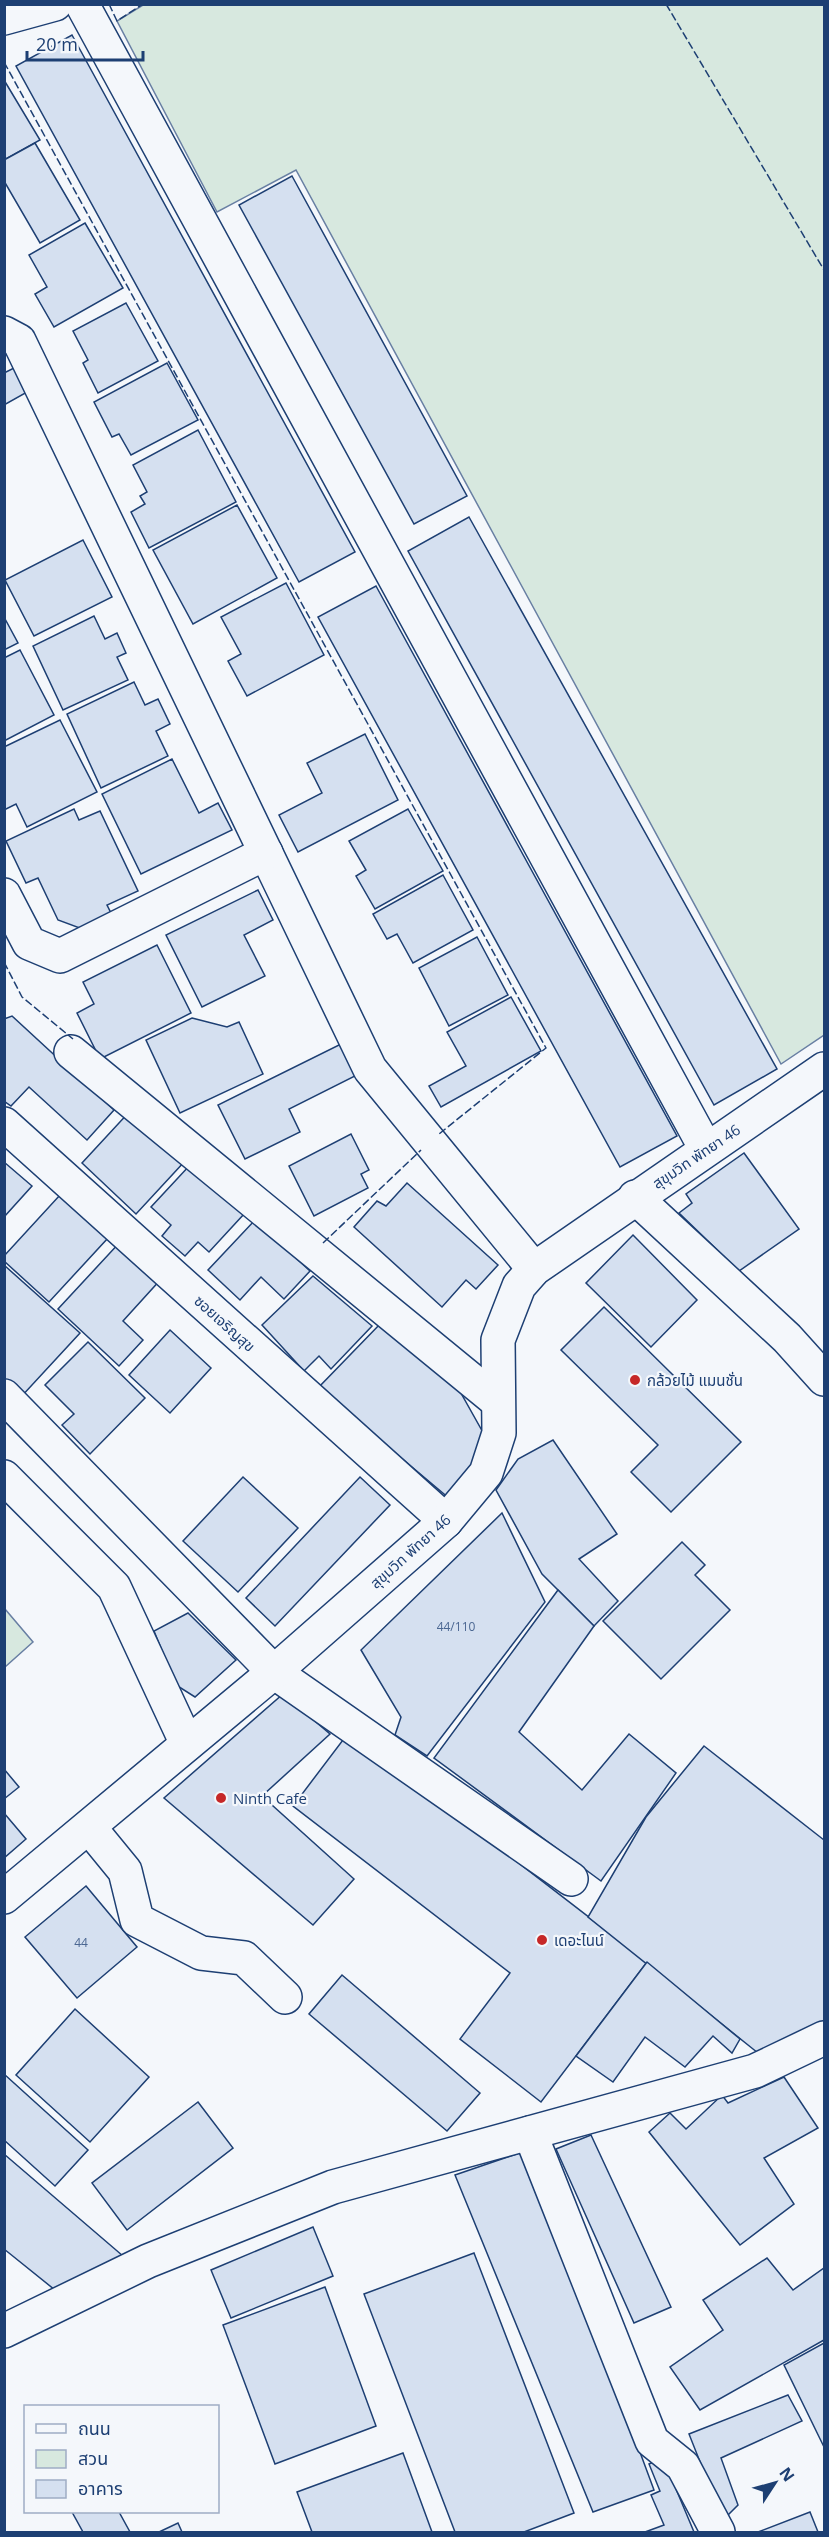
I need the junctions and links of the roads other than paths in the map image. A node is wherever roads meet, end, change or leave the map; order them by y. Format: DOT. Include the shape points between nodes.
graph roads {
  1 [pos="56,4"];
  2 [pos="82,4"];
  3 [pos="4,18"];
  4 [pos="4,333"];
  5 [pos="266,853"];
  6 [pos="4,895"];
  7 [pos="71,1052"];
  8 [pos="825,1069"];
  9 [pos="4,1124"];
  10 [pos="706,1149"];
  11 [pos="635,1197"];
  12 [pos="534,1269"];
  13 [pos="825,1379"];
  14 [pos="4,1396"];
  15 [pos="497,1401"];
  16 [pos="4,1477"];
  17 [pos="446,1521"];
  18 [pos="274,1672"];
  19 [pos="187,1744"];
  20 [pos="89,1827"];
  21 [pos="571,1879"];
  22 [pos="4,1896"];
  23 [pos="285,1997"];
  24 [pos="825,2038"];
  25 [pos="530,2133"];
  26 [pos="4,2331"];
  27 [pos="718,2532"];
  1 -- 3 [label="street"];
  2 -- 10 [label="street"];
  4 -- 5 [label="street" via="19,341"];
  5 -- 6 [label="street" via="60,956 29,943"];
  5 -- 12 [label="street" via="370,1069"];
  7 -- 15 [label="street"];
  8 -- 10 [label="street, สุขุมวิท พัทยา 46"];
  9 -- 17 [label="street, ซอยเจริญสุข"];
  10 -- 11 [label="street, สุขุมวิท พัทยา 46"];
  11 -- 12 [label="street, สุขุมวิท พัทยา 46"];
  11 -- 13 [label="street" via="787,1338"];
  12 -- 15 [label="street, สุขุมวิท พัทยา 46" via="519,1286 498,1340"];
  14 -- 18 [label="street"];
  15 -- 17 [label="street, สุขุมวิท พัทยา 46" via="499,1433 486,1473"];
  16 -- 19 [label="street" via="114,1587"];
  17 -- 18 [label="street, สุขุมวิท พัทยา 46"];
  18 -- 19 [label="street, สุขุมวิท พัทยา 46"];
  18 -- 21 [label="street"];
  19 -- 20 [label="street, สุขุมวิท พัทยา 46"];
  20 -- 22 [label="street, สุขุมวิท พัทยา 46"];
  20 -- 23 [label="street" via="125,1871 137,1920 201,1953 244,1958"];
  24 -- 25 [label="street" via="755,2071"];
  25 -- 26 [label="street" via="333,2187 148,2261"];
  25 -- 27 [label="street" via="652,2441 683,2466"];
}
